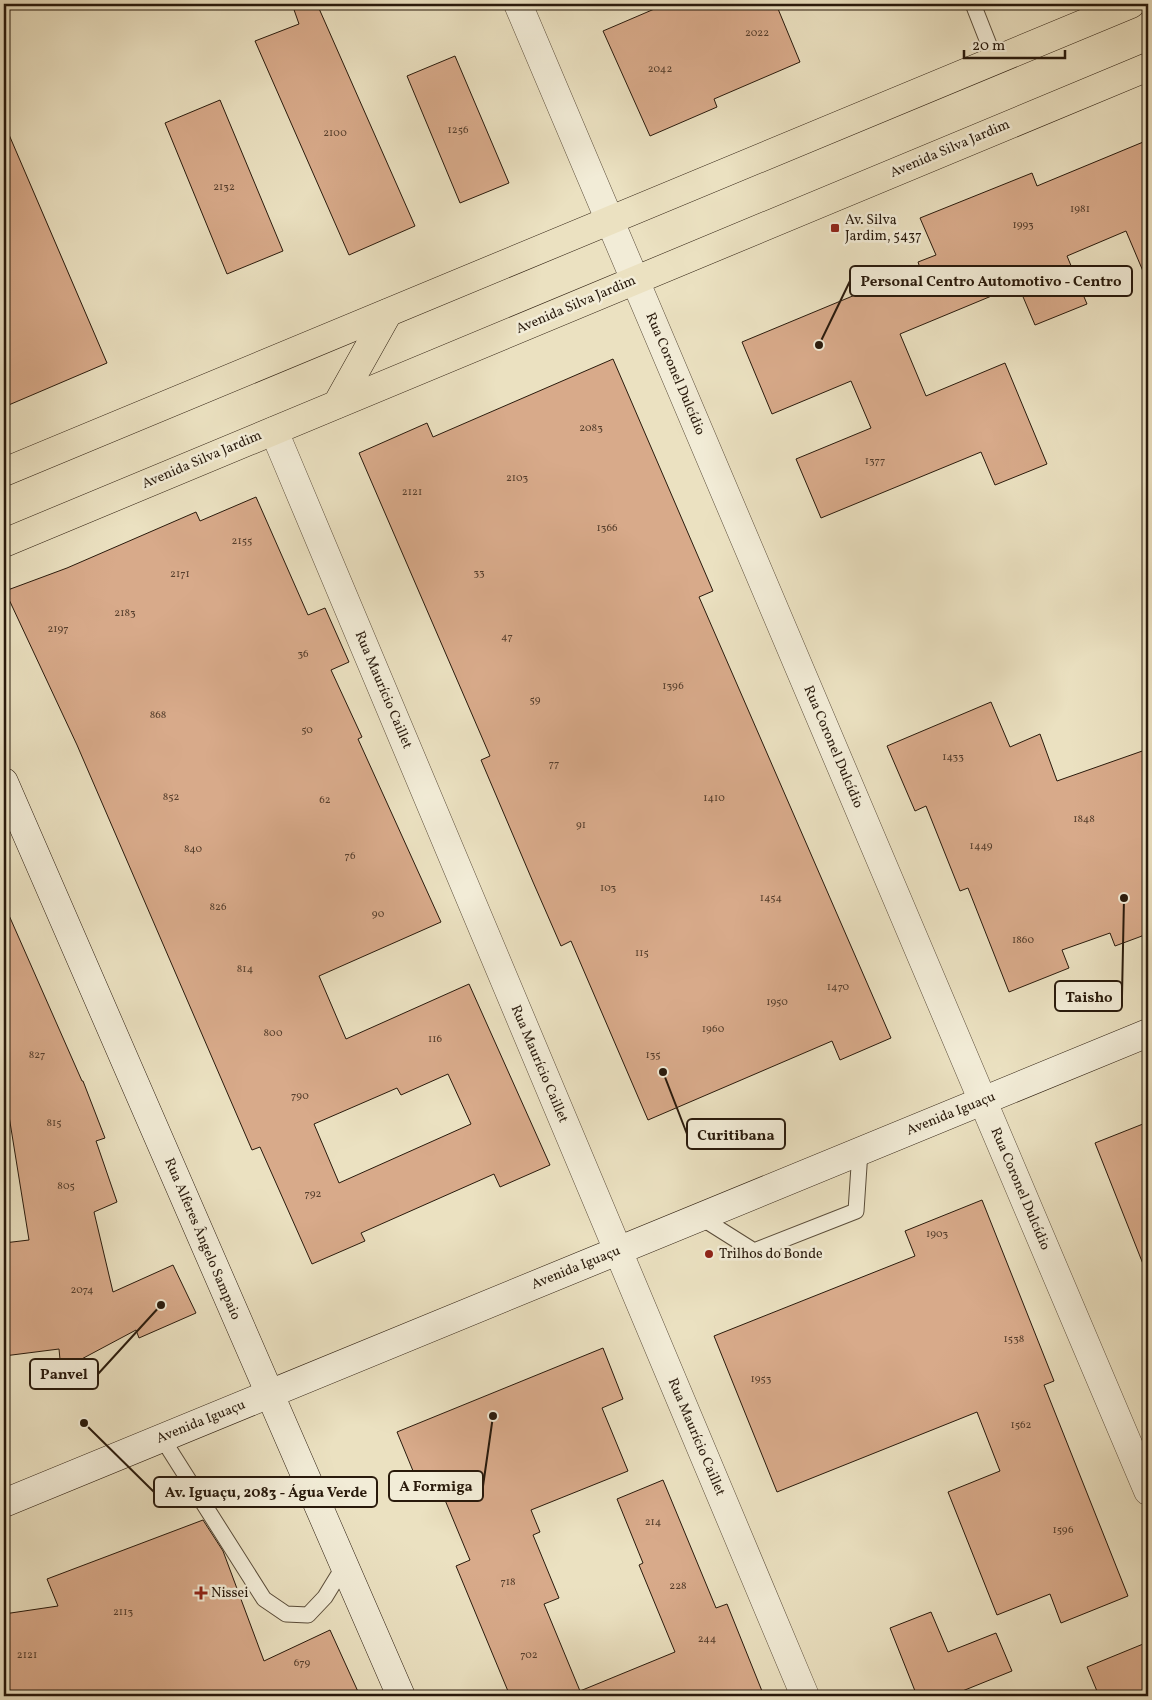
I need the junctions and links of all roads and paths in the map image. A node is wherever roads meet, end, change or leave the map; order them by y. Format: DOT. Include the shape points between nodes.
graph roads {
  1 [pos="518,4"];
  2 [pos="973,4"];
  3 [pos="1131,4"];
  4 [pos="995,60"];
  5 [pos="1148,67"];
  6 [pos="610,220"];
  7 [pos="635,280"];
  8 [pos="388,313"];
  9 [pos="337,404"];
  10 [pos="274,431"];
  11 [pos="4,472"];
  12 [pos="4,543"];
  13 [pos="4,782"];
  14 [pos="1148,1033"];
  15 [pos="983,1101"];
  16 [pos="860,1151"];
  17 [pos="700,1217"];
  18 [pos="618,1251"];
  19 [pos="270,1394"];
  20 [pos="162,1438"];
  21 [pos="1148,1491"];
  22 [pos="4,1503"];
  23 [pos="344,1566"];
  24 [pos="401,1696"];
  25 [pos="805,1696"];
  1 -- 6 [label="street, Rua Coronel Dulcídio"];
  2 -- 4 [label="lane"];
  3 -- 4 [label="main road"];
  4 -- 6 [label="main road"];
  5 -- 7 [label="main road, Avenida Silva Jardim"];
  6 -- 7 [label="street, Rua Coronel Dulcídio"];
  6 -- 8 [label="main road"];
  7 -- 9 [label="main road, Avenida Silva Jardim"];
  7 -- 15 [label="street, Rua Coronel Dulcídio"];
  8 -- 9 [label="main road"];
  8 -- 11 [label="main road"];
  9 -- 10 [label="main road, Avenida Silva Jardim"];
  10 -- 12 [label="main road, Avenida Silva Jardim"];
  10 -- 18 [label="street, Rua Maurício Caillet"];
  13 -- 19 [label="street, Rua Alferes Ângelo Sampaio"];
  14 -- 15 [label="street, Avenida Iguaçu"];
  15 -- 16 [label="street, Avenida Iguaçu"];
  15 -- 21 [label="street, Rua Coronel Dulcídio"];
  16 -- 17 [label="street, Avenida Iguaçu"];
  16 -- 17 [label="lane" via="856,1211 754,1251"];
  17 -- 18 [label="street, Avenida Iguaçu"];
  18 -- 19 [label="street, Avenida Iguaçu"];
  18 -- 25 [label="street, Rua Maurício Caillet"];
  19 -- 20 [label="street, Avenida Iguaçu"];
  19 -- 23 [label="street, Rua Alferes Ângelo Sampaio"];
  20 -- 22 [label="street, Avenida Iguaçu"];
  20 -- 23 [label="lane" via="264,1599 286,1614 308,1615 325,1597"];
  23 -- 24 [label="street, Rua Alferes Ângelo Sampaio"];
}
